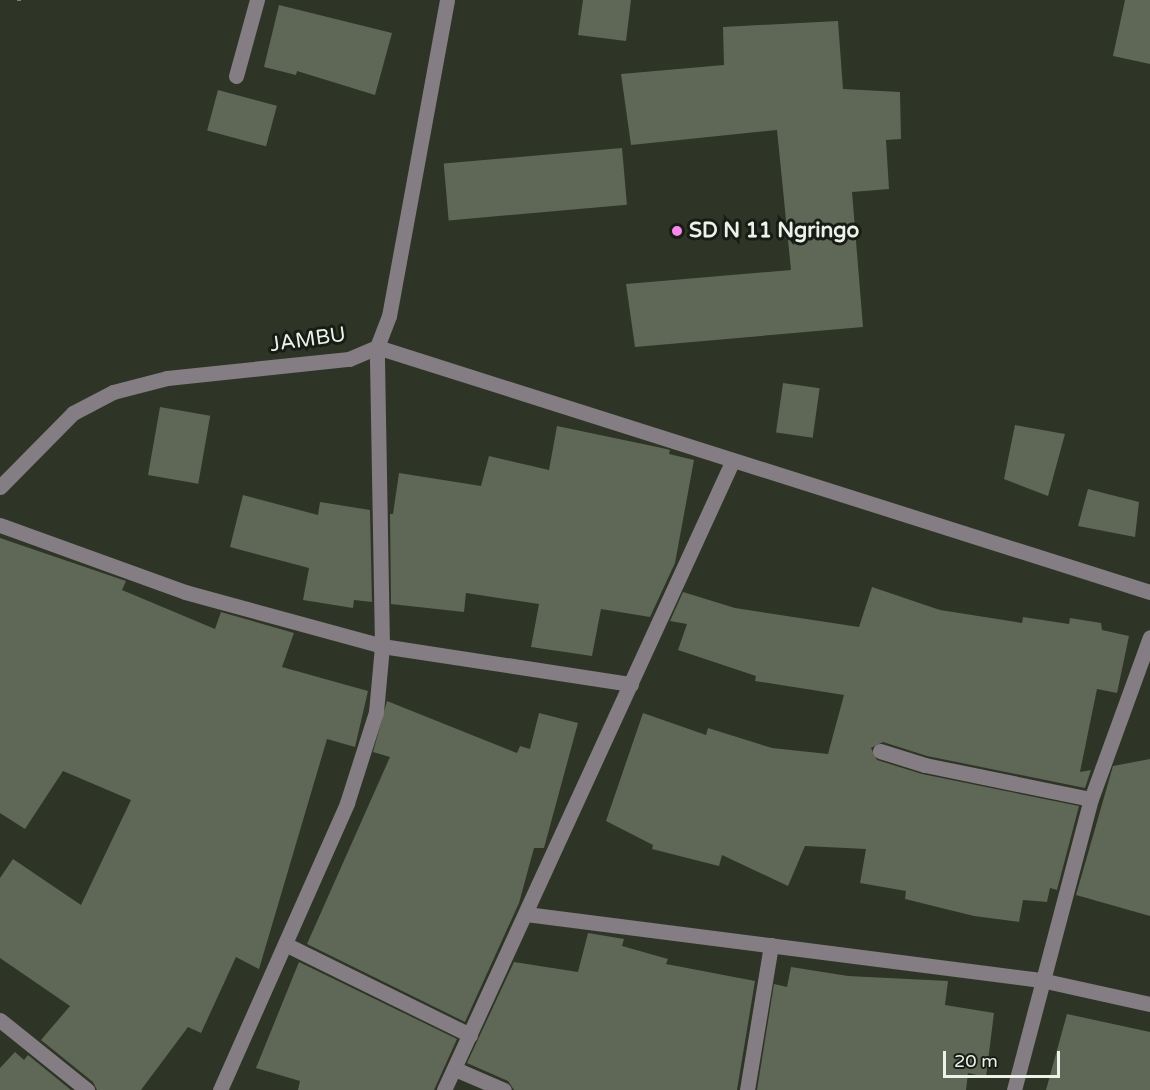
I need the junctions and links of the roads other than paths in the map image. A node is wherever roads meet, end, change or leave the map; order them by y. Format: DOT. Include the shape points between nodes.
graph roads {
  1 [pos="257,0"];
  2 [pos="447,0"];
  3 [pos="236,76"];
  4 [pos="377,347"];
  5 [pos="732,462"];
  6 [pos="0,487"];
  7 [pos="0,525"];
  8 [pos="1150,592"];
  9 [pos="1150,637"];
  10 [pos="382,646"];
  11 [pos="631,684"];
  12 [pos="880,751"];
  13 [pos="1091,799"];
  14 [pos="526,914"];
  15 [pos="286,945"];
  16 [pos="771,945"];
  17 [pos="1041,980"];
  18 [pos="1150,1004"];
  19 [pos="0,1020"];
  20 [pos="470,1035"];
  21 [pos="454,1069"];
  22 [pos="87,1090"];
  23 [pos="220,1090"];
  24 [pos="444,1090"];
  25 [pos="504,1090"];
  26 [pos="747,1090"];
  27 [pos="1014,1090"];
  1 -- 3 [label="street"];
  2 -- 4 [label="street, JAMBU" via="389,316"];
  4 -- 5 [label="street"];
  4 -- 6 [label="street, JAMBU" via="349,359 166,378 113,392 73,412"];
  4 -- 10 [label="street"];
  5 -- 8 [label="street"];
  5 -- 11 [label="street"];
  7 -- 10 [label="street" via="185,592"];
  9 -- 13 [label="street"];
  10 -- 11 [label="street"];
  10 -- 15 [label="street" via="376,712 347,803"];
  11 -- 14 [label="street"];
  12 -- 13 [label="street" via="925,765"];
  13 -- 17 [label="street"];
  14 -- 16 [label="street"];
  14 -- 20 [label="street"];
  15 -- 20 [label="street"];
  15 -- 23 [label="street"];
  16 -- 17 [label="street"];
  16 -- 26 [label="street"];
  17 -- 18 [label="street"];
  17 -- 27 [label="street"];
  19 -- 22 [label="street"];
  20 -- 21 [label="street"];
  21 -- 24 [label="street"];
  21 -- 25 [label="street"];
}
